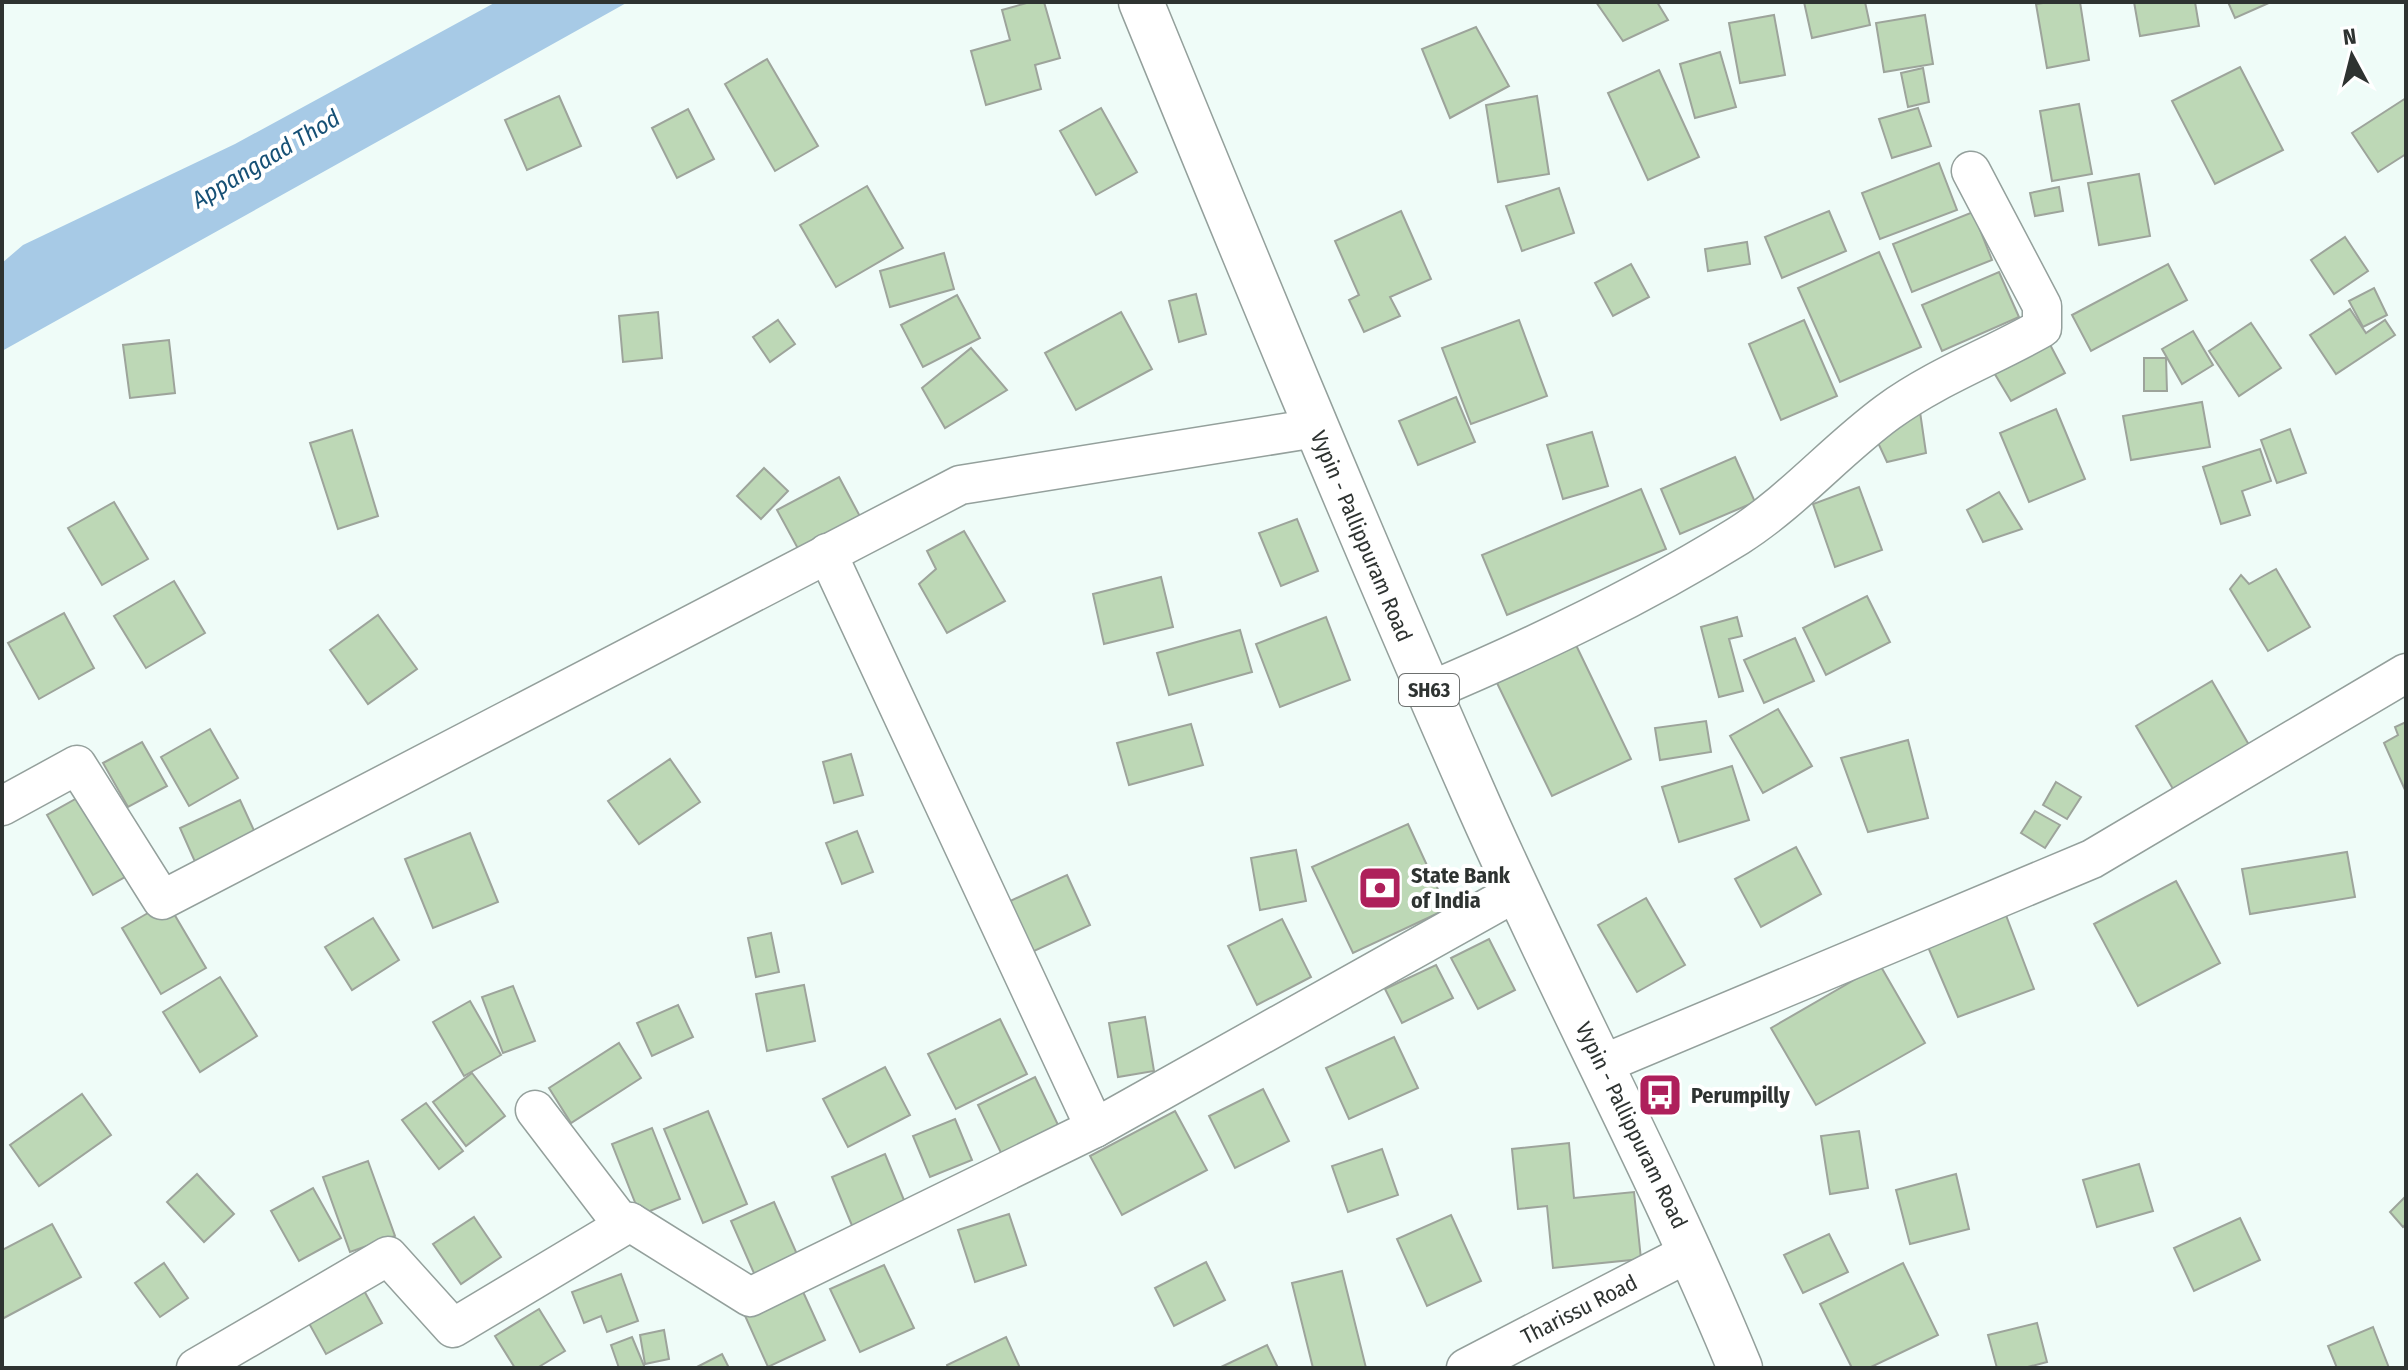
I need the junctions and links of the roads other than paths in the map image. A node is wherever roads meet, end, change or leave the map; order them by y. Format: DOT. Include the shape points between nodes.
graph roads {
  1 [pos="1141,2"];
  2 [pos="1971,171"];
  3 [pos="1316,428"];
  4 [pos="827,553"];
  5 [pos="2406,673"];
  6 [pos="1430,691"];
  7 [pos="2,806"];
  8 [pos="1518,891"];
  9 [pos="1603,1064"];
  10 [pos="535,1110"];
  11 [pos="1095,1128"];
  12 [pos="630,1222"];
  13 [pos="1692,1251"];
  14 [pos="196,1368"];
  15 [pos="1466,1368"];
  16 [pos="1740,1368"];
  1 -- 3 [label="main road, Vypin - Pallippuram Road / SH63"];
  2 -- 6 [label="street" via="2037,295 2045,320 2042,328 1887,413 1742,534 1680,571 1545,643"];
  3 -- 4 [label="street" via="960,485"];
  3 -- 6 [label="main road, Vypin - Pallippuram Road / SH63"];
  4 -- 7 [label="street" via="162,900 77,765"];
  4 -- 11 [label="street"];
  5 -- 9 [label="street" via="2092,859"];
  6 -- 8 [label="main road, Vypin - Pallippuram Road / SH63"];
  8 -- 9 [label="main road, Vypin - Pallippuram Road / SH63"];
  8 -- 11 [label="street"];
  9 -- 13 [label="main road, Vypin - Pallippuram Road / SH63"];
  10 -- 12 [label="street" via="622,1224"];
  11 -- 12 [label="street" via="750,1297"];
  12 -- 14 [label="street" via="453,1328 388,1256"];
  13 -- 15 [label="street, Tharissu Road"];
  13 -- 16 [label="main road, Vypin - Pallippuram Road / SH63"];
}
